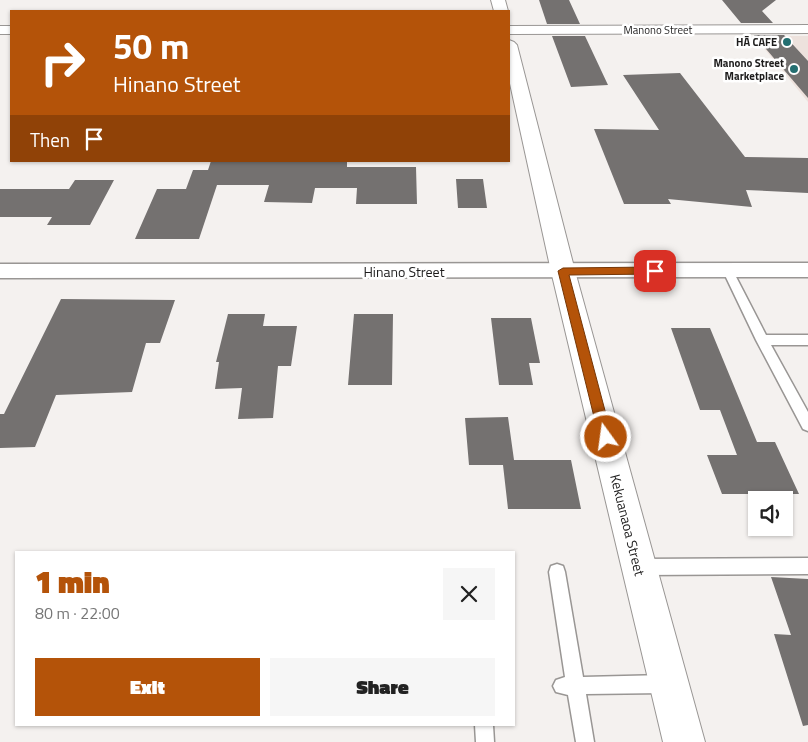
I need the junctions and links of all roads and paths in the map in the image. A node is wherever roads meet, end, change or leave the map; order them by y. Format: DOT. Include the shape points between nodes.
graph roads {
  1 [pos="808,29"];
  2 [pos="510,30"];
  3 [pos="510,49"];
  4 [pos="808,270"];
  5 [pos="0,271"];
  6 [pos="563,271"];
  7 [pos="728,271"];
  8 [pos="762,340"];
  9 [pos="808,340"];
  10 [pos="802,403"];
  11 [pos="808,425"];
  12 [pos="808,566"];
  13 [pos="639,567"];
  14 [pos="557,572"];
  15 [pos="668,684"];
  16 [pos="569,686"];
  17 [pos="484,726"];
  18 [pos="485,742"];
  19 [pos="585,742"];
  20 [pos="684,742"];
  1 -- 2 [label="street, Manono Street"];
  3 -- 6 [label="street, Kekuanaoa Street"];
  4 -- 7 [label="street, Hinano Street"];
  5 -- 6 [label="street, Hinano Street"];
  6 -- 7 [label="street, Hinano Street"];
  6 -- 13 [label="street, Kekuanaoa Street"];
  7 -- 8 [label="lane"];
  8 -- 9 [label="lane"];
  8 -- 10 [label="lane"];
  10 -- 11 [label="lane"];
  12 -- 13 [label="lane"];
  13 -- 15 [label="street, Kekuanaoa Street"];
  14 -- 16 [label="lane"];
  15 -- 16 [label="lane"];
  15 -- 20 [label="street, Kekuanaoa Street"];
  16 -- 19 [label="lane"];
  17 -- 18 [label="lane"];
}
